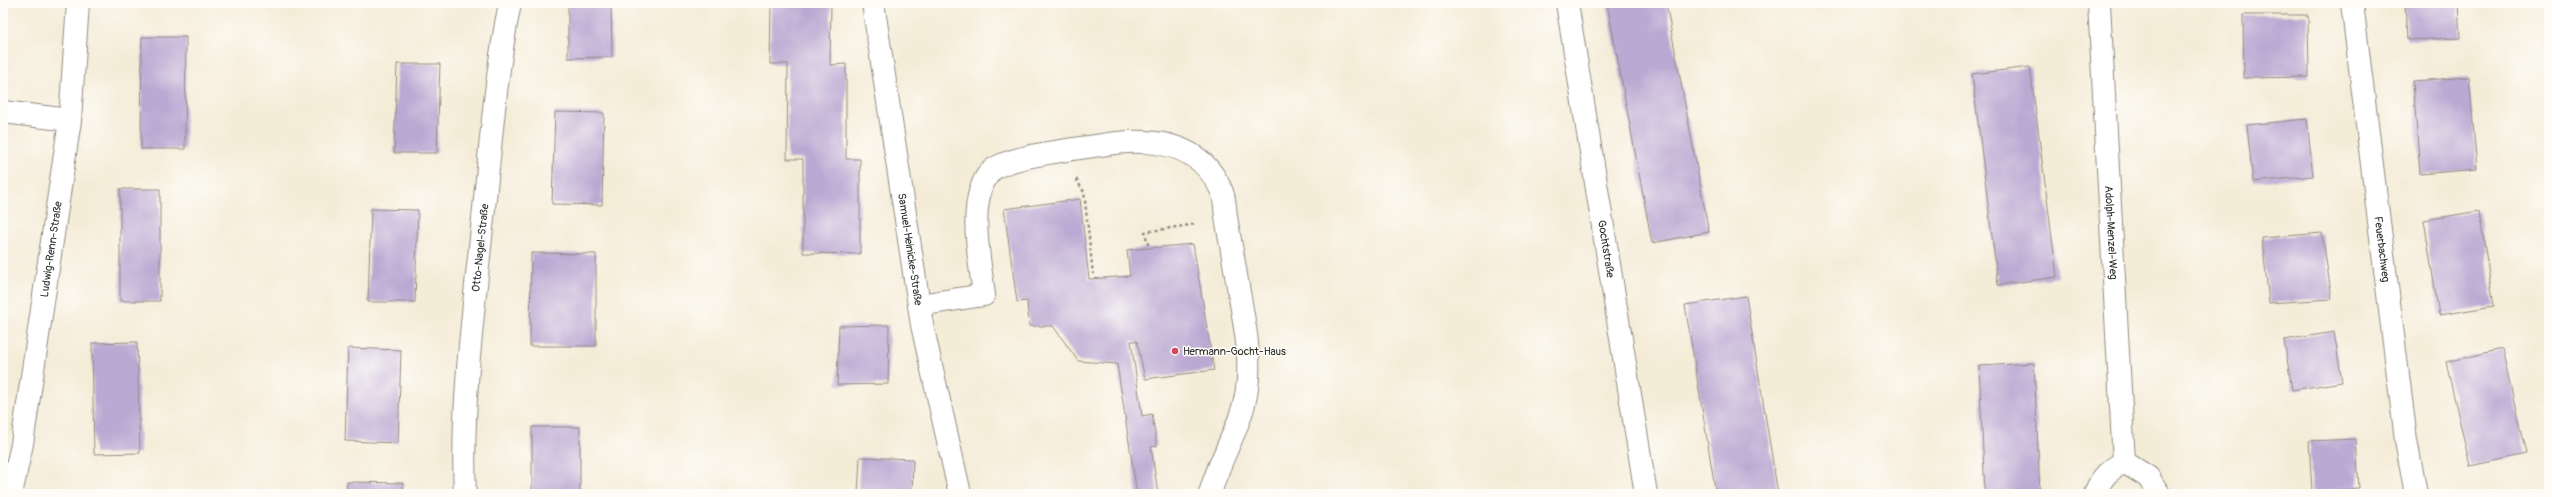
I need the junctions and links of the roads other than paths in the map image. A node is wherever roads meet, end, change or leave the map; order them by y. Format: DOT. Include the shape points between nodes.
graph roads {
  1 [pos="78,3"];
  2 [pos="510,3"];
  3 [pos="874,3"];
  4 [pos="1567,3"];
  5 [pos="2099,3"];
  6 [pos="2352,3"];
  7 [pos="3,112"];
  8 [pos="70,120"];
  9 [pos="920,304"];
  10 [pos="2124,462"];
  11 [pos="11,494"];
  12 [pos="466,494"];
  13 [pos="960,494"];
  14 [pos="1210,494"];
  15 [pos="1646,494"];
  16 [pos="2095,494"];
  17 [pos="2159,494"];
  18 [pos="2416,494"];
  1 -- 8 [label="street, Ludwig-Renn-Straße"];
  2 -- 12 [label="street, Otto-Nagel-Straße" via="500,50 476,284 463,440"];
  3 -- 9 [label="street, Samuel-Heinicke-Straße"];
  4 -- 15 [label="street, Gochtstraße"];
  5 -- 10 [label="street, Adolph-Menzel-Weg"];
  6 -- 18 [label="street, Feuerbachweg" via="2406,440"];
  7 -- 8 [label="street"];
  8 -- 11 [label="street, Ludwig-Renn-Straße" via="22,444"];
  9 -- 13 [label="street, Samuel-Heinicke-Straße"];
  9 -- 14 [label="street" via="984,294 976,215 980,190 991,171 1017,159 1128,140 1160,142 1183,150 1208,168 1222,193 1247,340 1247,390 1230,447 1215,476"];
  10 -- 16 [label="street" via="2110,470 2099,482"];
  10 -- 17 [label="street" via="2148,477"];
}
